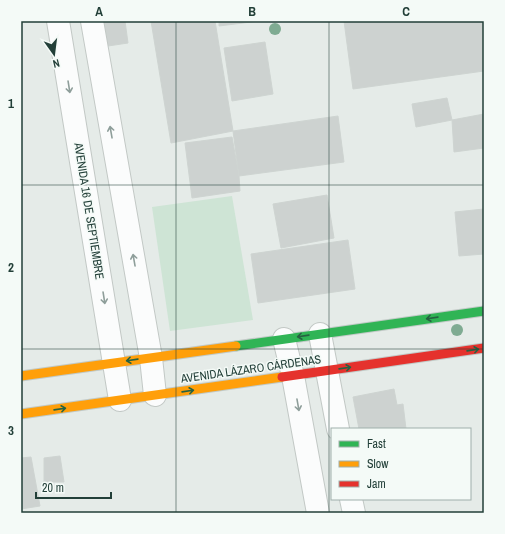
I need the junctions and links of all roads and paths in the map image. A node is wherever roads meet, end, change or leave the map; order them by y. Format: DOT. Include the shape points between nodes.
graph roads {
  1 [pos="58,21"];
  2 [pos="92,21"];
  3 [pos="484,311"];
  4 [pos="320,334"];
  5 [pos="284,339"];
  6 [pos="484,348"];
  7 [pos="151,358"];
  8 [pos="114,363"];
  9 [pos="327,371"];
  10 [pos="21,376"];
  11 [pos="293,376"];
  12 [pos="155,395"];
  13 [pos="120,400"];
  14 [pos="21,414"];
  15 [pos="338,428"];
  16 [pos="352,500"];
  17 [pos="318,513"];
  18 [pos="354,513"];
  1 -- 8 [label="street, AVENIDA 16 DE SEPTIEMBRE, one-way"];
  7 -- 2 [label="street, one-way"];
  3 -- 4 [label="main road, AVENIDA LÁZARO CÁRDENAS, one-way"];
  4 -- 5 [label="main road, AVENIDA LÁZARO CÁRDENAS, one-way"];
  4 -- 9 [label="street"];
  5 -- 7 [label="main road, AVENIDA LÁZARO CÁRDENAS"];
  5 -- 11 [label="street"];
  9 -- 6 [label="main road, AVENIDA LÁZARO CÁRDENAS, one-way"];
  7 -- 8 [label="main road, AVENIDA LÁZARO CÁRDENAS, one-way"];
  7 -- 12 [label="street"];
  8 -- 10 [label="main road, AVENIDA LÁZARO CÁRDENAS"];
  8 -- 13 [label="street, AVENIDA 16 DE SEPTIEMBRE"];
  9 -- 11 [label="main road, AVENIDA LÁZARO CÁRDENAS"];
  9 -- 15 [label="street"];
  12 -- 11 [label="main road, AVENIDA LÁZARO CÁRDENAS, one-way"];
  11 -- 17 [label="street, one-way"];
  12 -- 13 [label="main road, AVENIDA LÁZARO CÁRDENAS"];
  14 -- 13 [label="main road, AVENIDA LÁZARO CÁRDENAS, one-way"];
  16 -- 18 [label="street"];
}
